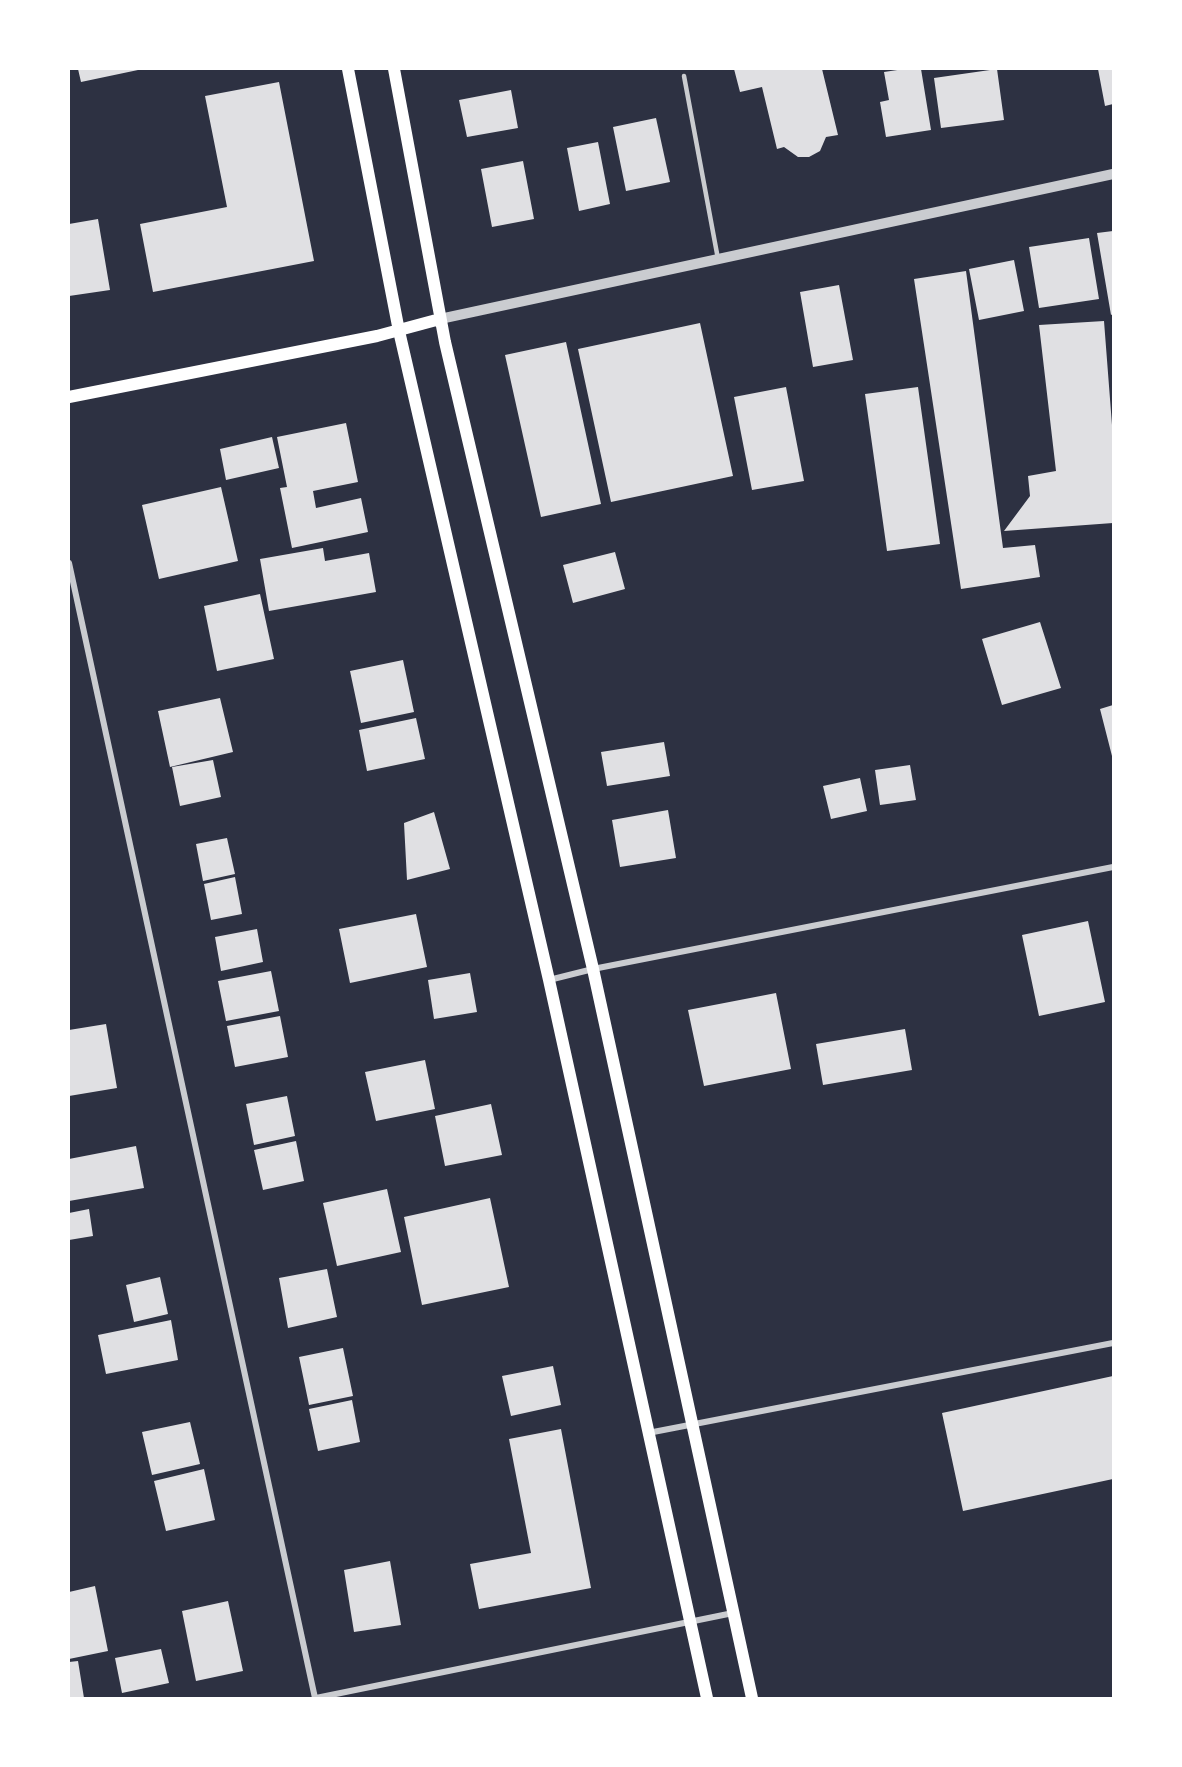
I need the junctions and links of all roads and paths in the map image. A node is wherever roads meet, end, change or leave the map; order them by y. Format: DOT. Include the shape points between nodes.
graph roads {
  1 [pos="348,69"];
  2 [pos="394,69"];
  3 [pos="684,76"];
  4 [pos="1113,174"];
  5 [pos="718,259"];
  6 [pos="440,318"];
  7 [pos="399,331"];
  8 [pos="69,397"];
  9 [pos="69,563"];
  10 [pos="1113,867"];
  11 [pos="593,969"];
  12 [pos="549,980"];
  13 [pos="1113,1343"];
  14 [pos="691,1424"];
  15 [pos="648,1433"];
  16 [pos="733,1613"];
  17 [pos="691,1622"];
  18 [pos="315,1698"];
  19 [pos="707,1698"];
  20 [pos="752,1698"];
  1 -- 7 [label="main road"];
  2 -- 6 [label="main road"];
  3 -- 5 [label="lane"];
  4 -- 5 [label="street"];
  5 -- 6 [label="street"];
  6 -- 7 [label="main road"];
  6 -- 11 [label="main road"];
  7 -- 8 [label="main road"];
  7 -- 12 [label="main road"];
  9 -- 18 [label="street"];
  10 -- 11 [label="street"];
  11 -- 12 [label="street"];
  11 -- 14 [label="main road"];
  12 -- 15 [label="main road"];
  13 -- 14 [label="street"];
  14 -- 15 [label="street"];
  14 -- 16 [label="main road"];
  15 -- 17 [label="main road"];
  16 -- 17 [label="street"];
  16 -- 20 [label="main road"];
  17 -- 18 [label="street"];
  17 -- 19 [label="main road"];
}
